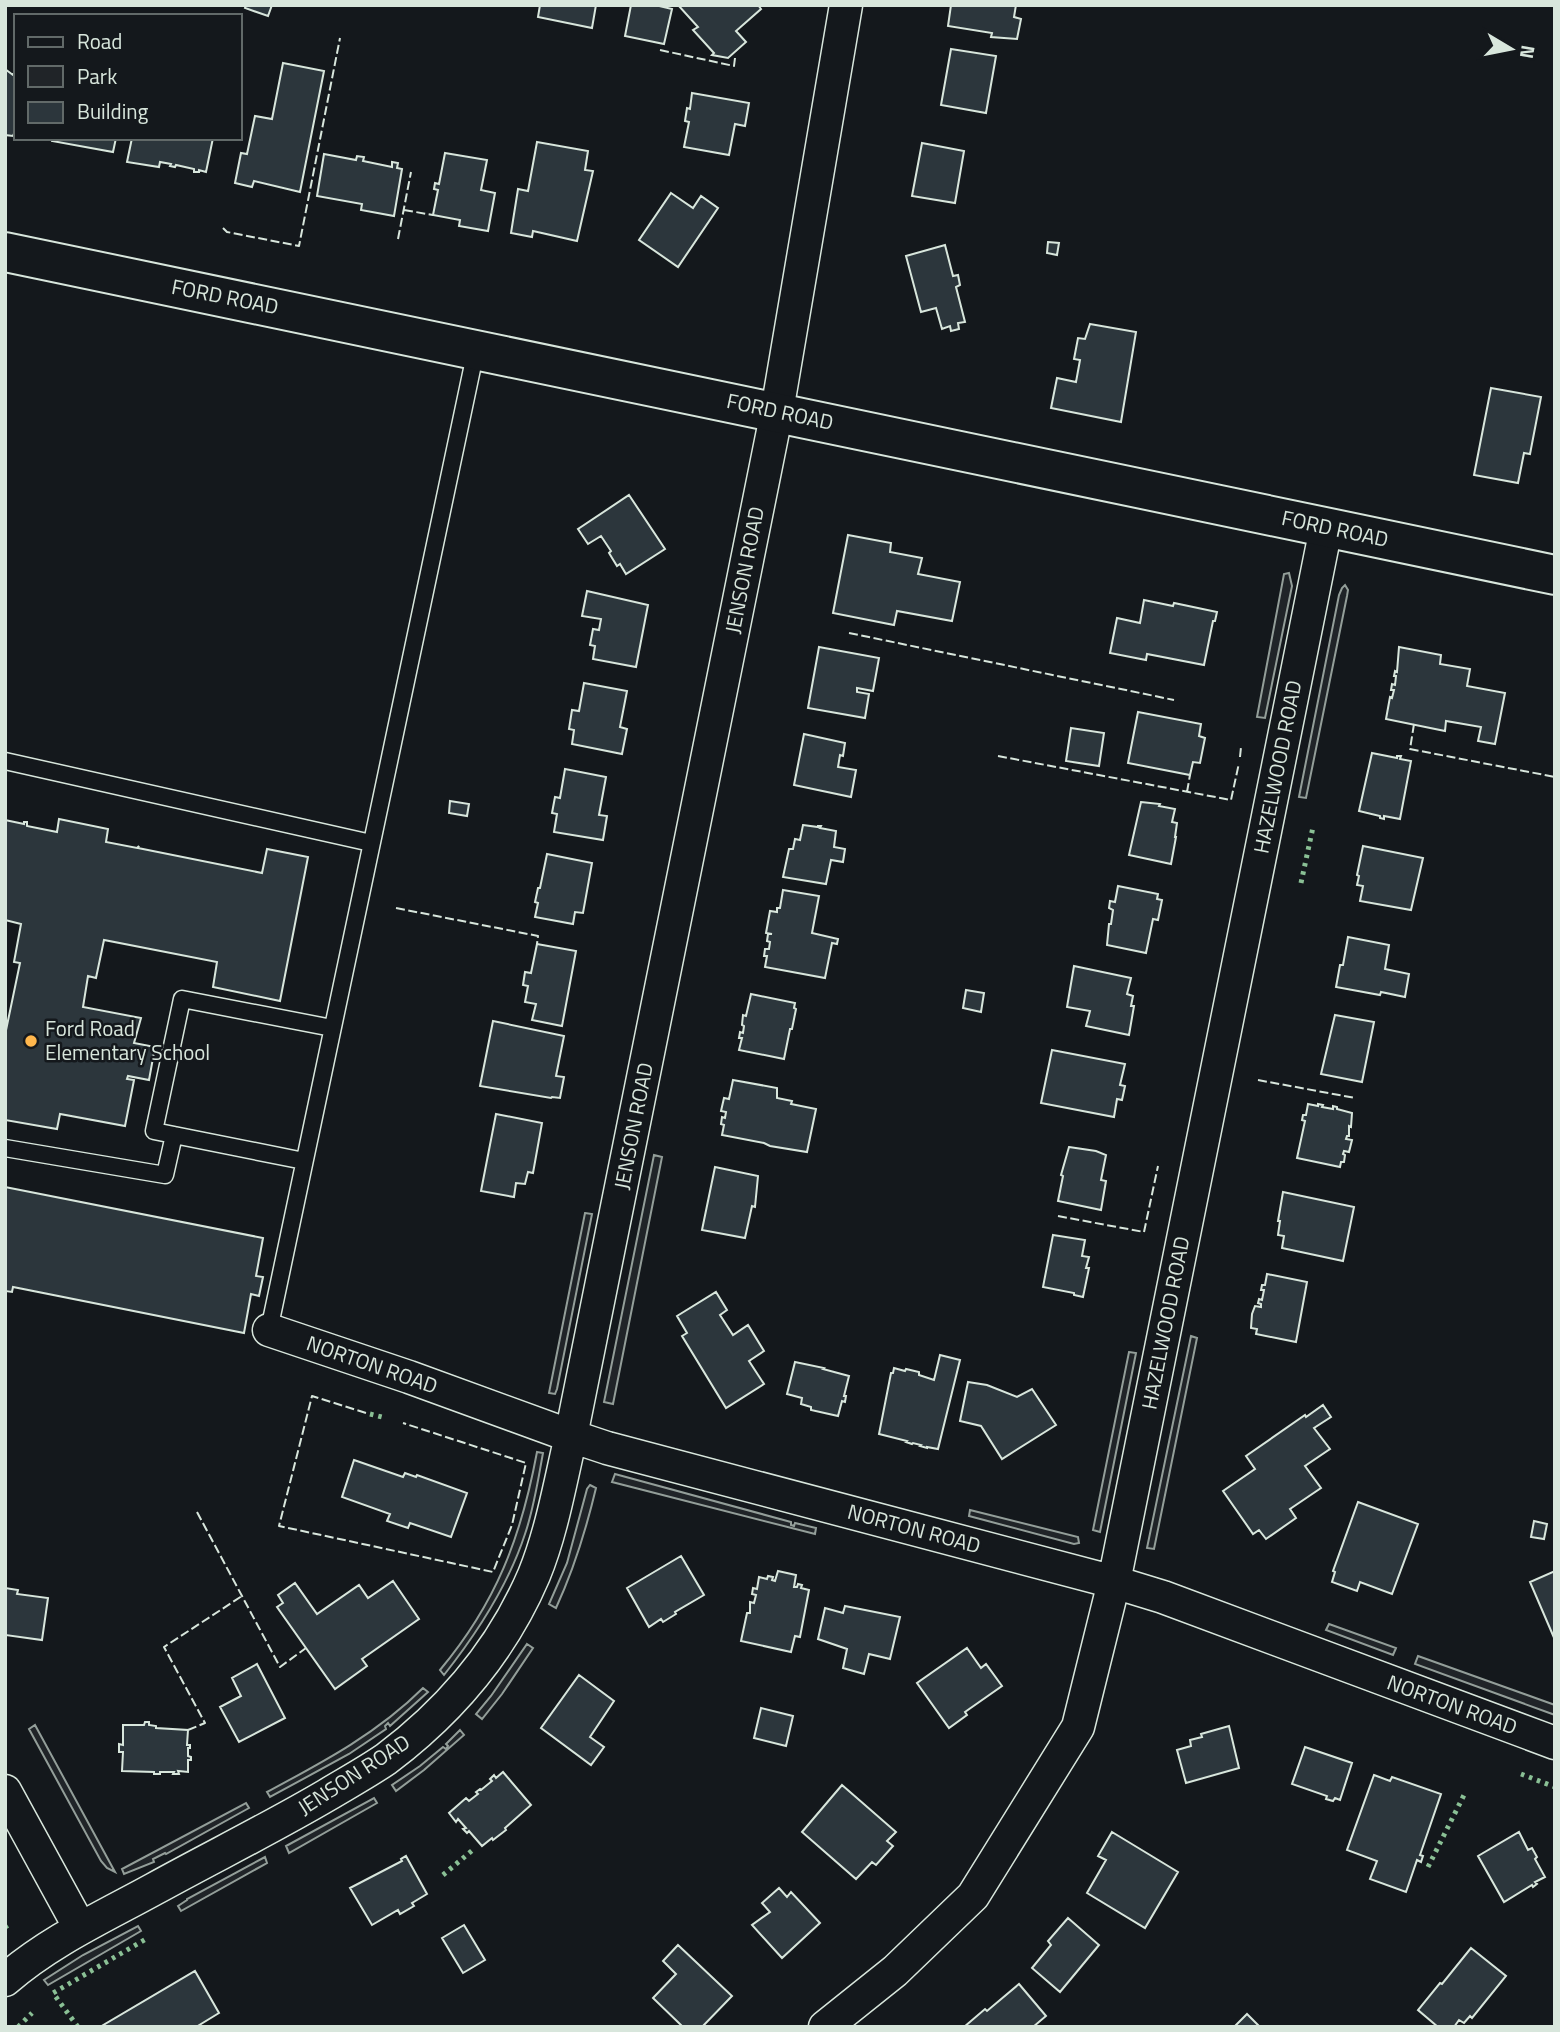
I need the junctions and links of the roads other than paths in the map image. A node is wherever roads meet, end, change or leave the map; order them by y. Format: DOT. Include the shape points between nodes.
graph roads {
  1 [pos="846,5"];
  2 [pos="5,252"];
  3 [pos="476,348"];
  4 [pos="777,411"];
  5 [pos="1326,527"];
  6 [pos="1555,575"];
  7 [pos="5,761"];
  8 [pos="371,843"];
  9 [pos="332,1028"];
  10 [pos="174,1135"];
  11 [pos="5,1148"];
  12 [pos="304,1161"];
  13 [pos="269,1330"];
  14 [pos="571,1436"];
  15 [pos="1114,1582"];
  16 [pos="1555,1742"];
  17 [pos="5,1791"];
  18 [pos="80,1928"];
  19 [pos="5,1980"];
  20 [pos="825,2027"];
  1 -- 4 [label="street, JENSON ROAD"];
  2 -- 3 [label="street, FORD ROAD"];
  3 -- 4 [label="street, FORD ROAD"];
  3 -- 8 [label="lane"];
  4 -- 5 [label="street, FORD ROAD"];
  4 -- 14 [label="street, JENSON ROAD"];
  5 -- 6 [label="street, FORD ROAD"];
  5 -- 15 [label="street, HAZELWOOD ROAD"];
  7 -- 8 [label="lane"];
  8 -- 9 [label="lane"];
  9 -- 10 [label="lane" via="182,999 154,1131"];
  9 -- 12 [label="lane"];
  10 -- 11 [label="lane" via="165,1175"];
  10 -- 12 [label="lane"];
  12 -- 13 [label="lane"];
  13 -- 14 [label="street, NORTON ROAD"];
  14 -- 15 [label="street, NORTON ROAD"];
  14 -- 18 [label="street, JENSON ROAD" via="534,1575 493,1650 453,1700 369,1770"];
  15 -- 16 [label="street, NORTON ROAD"];
  15 -- 20 [label="street, HAZELWOOD ROAD" via="1078,1727 973,1896 895,1971"];
  17 -- 18 [label="street"];
  18 -- 19 [label="street, JENSON ROAD"];
}
